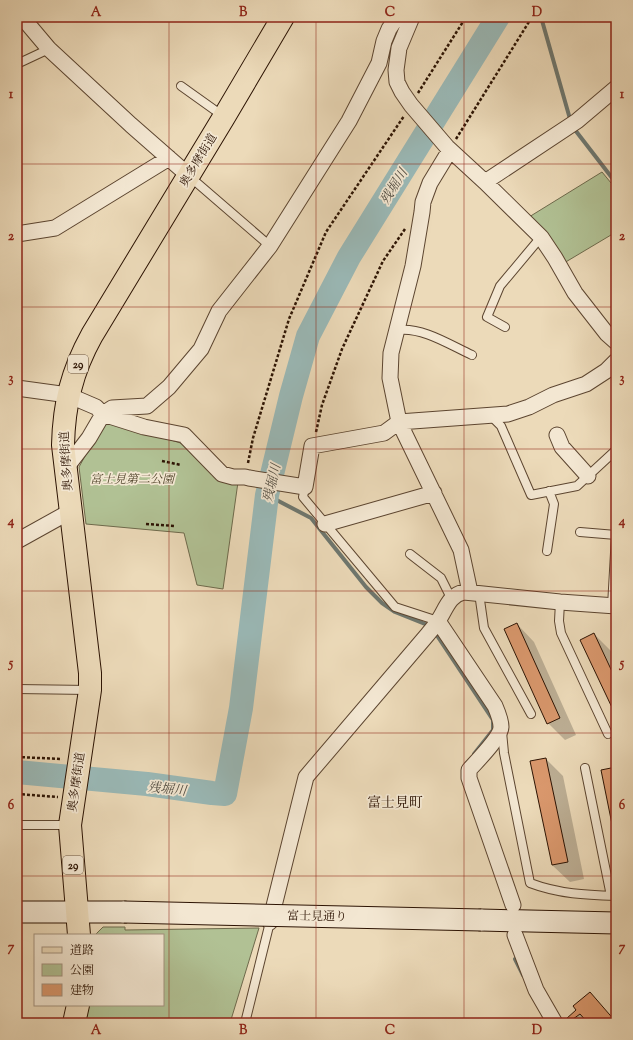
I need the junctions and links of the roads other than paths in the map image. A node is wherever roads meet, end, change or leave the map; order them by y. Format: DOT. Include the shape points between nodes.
graph roads {
  1 [pos="22,17"];
  2 [pos="283,17"];
  3 [pos="397,17"];
  4 [pos="412,17"];
  5 [pos="49,49"];
  6 [pos="17,64"];
  7 [pos="181,86"];
  8 [pos="616,88"];
  9 [pos="224,117"];
  10 [pos="449,148"];
  11 [pos="169,158"];
  12 [pos="188,175"];
  13 [pos="485,182"];
  14 [pos="17,234"];
  15 [pos="541,237"];
  16 [pos="270,246"];
  17 [pos="505,327"];
  18 [pos="398,330"];
  19 [pos="616,342"];
  20 [pos="472,355"];
  21 [pos="616,361"];
  22 [pos="17,388"];
  23 [pos="68,395"];
  24 [pos="103,414"];
  25 [pos="491,416"];
  26 [pos="399,422"];
  27 [pos="557,435"];
  28 [pos="616,450"];
  29 [pos="66,468"];
  30 [pos="588,476"];
  31 [pos="305,487"];
  32 [pos="549,491"];
  33 [pos="434,493"];
  34 [pos="71,511"];
  35 [pos="325,524"];
  36 [pos="580,532"];
  37 [pos="616,535"];
  38 [pos="17,541"];
  39 [pos="547,552"];
  40 [pos="410,554"];
  41 [pos="475,593"];
  42 [pos="451,598"];
  43 [pos="560,602"];
  44 [pos="614,606"];
  45 [pos="433,627"];
  46 [pos="17,689"];
  47 [pos="90,690"];
  48 [pos="531,714"];
  49 [pos="501,729"];
  50 [pos="608,734"];
  51 [pos="585,768"];
  52 [pos="17,825"];
  53 [pos="70,825"];
  54 [pos="613,896"];
  55 [pos="513,905"];
  56 [pos="76,911"];
  57 [pos="17,912"];
  58 [pos="270,922"];
  59 [pos="616,923"];
  60 [pos="79,934"];
  61 [pos="515,935"];
  62 [pos="78,1006"];
  63 [pos="74,1023"];
  64 [pos="245,1023"];
  65 [pos="555,1023"];
  1 -- 5 [label="street"];
  2 -- 9 [label="main road, 奥多摩街道 / 29"];
  3 -- 16 [label="street" via="384,41 380,63 349,121"];
  4 -- 10 [label="street" via="399,48 397,82 413,106"];
  5 -- 6 [label="lane"];
  5 -- 11 [label="street"];
  7 -- 9 [label="lane"];
  8 -- 13 [label="street" via="572,124"];
  9 -- 12 [label="main road, 奥多摩街道 / 29"];
  10 -- 13 [label="street"];
  10 -- 18 [label="street" via="423,202 413,266"];
  11 -- 12 [label="street"];
  11 -- 14 [label="street" via="55,228"];
  12 -- 16 [label="lane"];
  12 -- 23 [label="main road, 奥多摩街道 / 29" via="85,349"];
  13 -- 15 [label="street"];
  15 -- 17 [label="lane" via="500,286 487,317"];
  15 -- 19 [label="street" via="575,293"];
  16 -- 24 [label="street" via="219,311 201,349 169,387 147,406 112,408"];
  18 -- 20 [label="lane" via="407,329 433,336"];
  18 -- 26 [label="street" via="391,353 390,378"];
  21 -- 25 [label="street" via="586,384 553,395 529,407"];
  22 -- 23 [label="street"];
  23 -- 24 [label="street" via="96,407"];
  23 -- 29 [label="main road, 奥多摩街道 / 29" via="63,445"];
  24 -- 29 [label="street"];
  24 -- 31 [label="street" via="144,427 184,435 222,474 233,478"];
  25 -- 26 [label="street"];
  25 -- 32 [label="lane" via="501,426 531,495"];
  26 -- 31 [label="street" via="384,433 312,446"];
  26 -- 33 [label="street"];
  27 -- 30 [label="street" via="562,447"];
  28 -- 30 [label="lane"];
  29 -- 34 [label="main road, 奥多摩街道 / 29"];
  30 -- 32 [label="lane" via="577,486"];
  31 -- 35 [label="lane" via="303,497"];
  32 -- 39 [label="lane" via="554,504"];
  33 -- 35 [label="street"];
  33 -- 41 [label="street" via="461,550"];
  34 -- 38 [label="street"];
  34 -- 47 [label="main road, 奥多摩街道 / 29" via="89,654"];
  35 -- 45 [label="lane" via="395,607"];
  36 -- 37 [label="lane"];
  37 -- 44 [label="lane"];
  40 -- 42 [label="lane" via="441,578"];
  41 -- 42 [label="street" via="458,593"];
  41 -- 43 [label="street"];
  41 -- 48 [label="lane" via="484,628"];
  42 -- 45 [label="street"];
  43 -- 44 [label="street"];
  43 -- 50 [label="lane" via="561,633"];
  45 -- 49 [label="street" via="495,706"];
  45 -- 58 [label="street" via="306,777"];
  46 -- 47 [label="lane"];
  47 -- 53 [label="main road, 奥多摩街道 / 29"];
  49 -- 54 [label="lane" via="530,883 547,890"];
  49 -- 55 [label="street" via="492,744 469,770 469,778"];
  51 -- 54 [label="lane"];
  52 -- 53 [label="lane"];
  53 -- 56 [label="main road, 奥多摩街道 / 29"];
  56 -- 57 [label="street, 富士見通り"];
  56 -- 59 [label="street, 富士見通り, bridge"];
  56 -- 60 [label="main road, 奥多摩街道 / 29"];
  58 -- 64 [label="lane"];
  61 -- 65 [label="street" via="536,990"];
  62 -- 63 [label="main road"];
}
